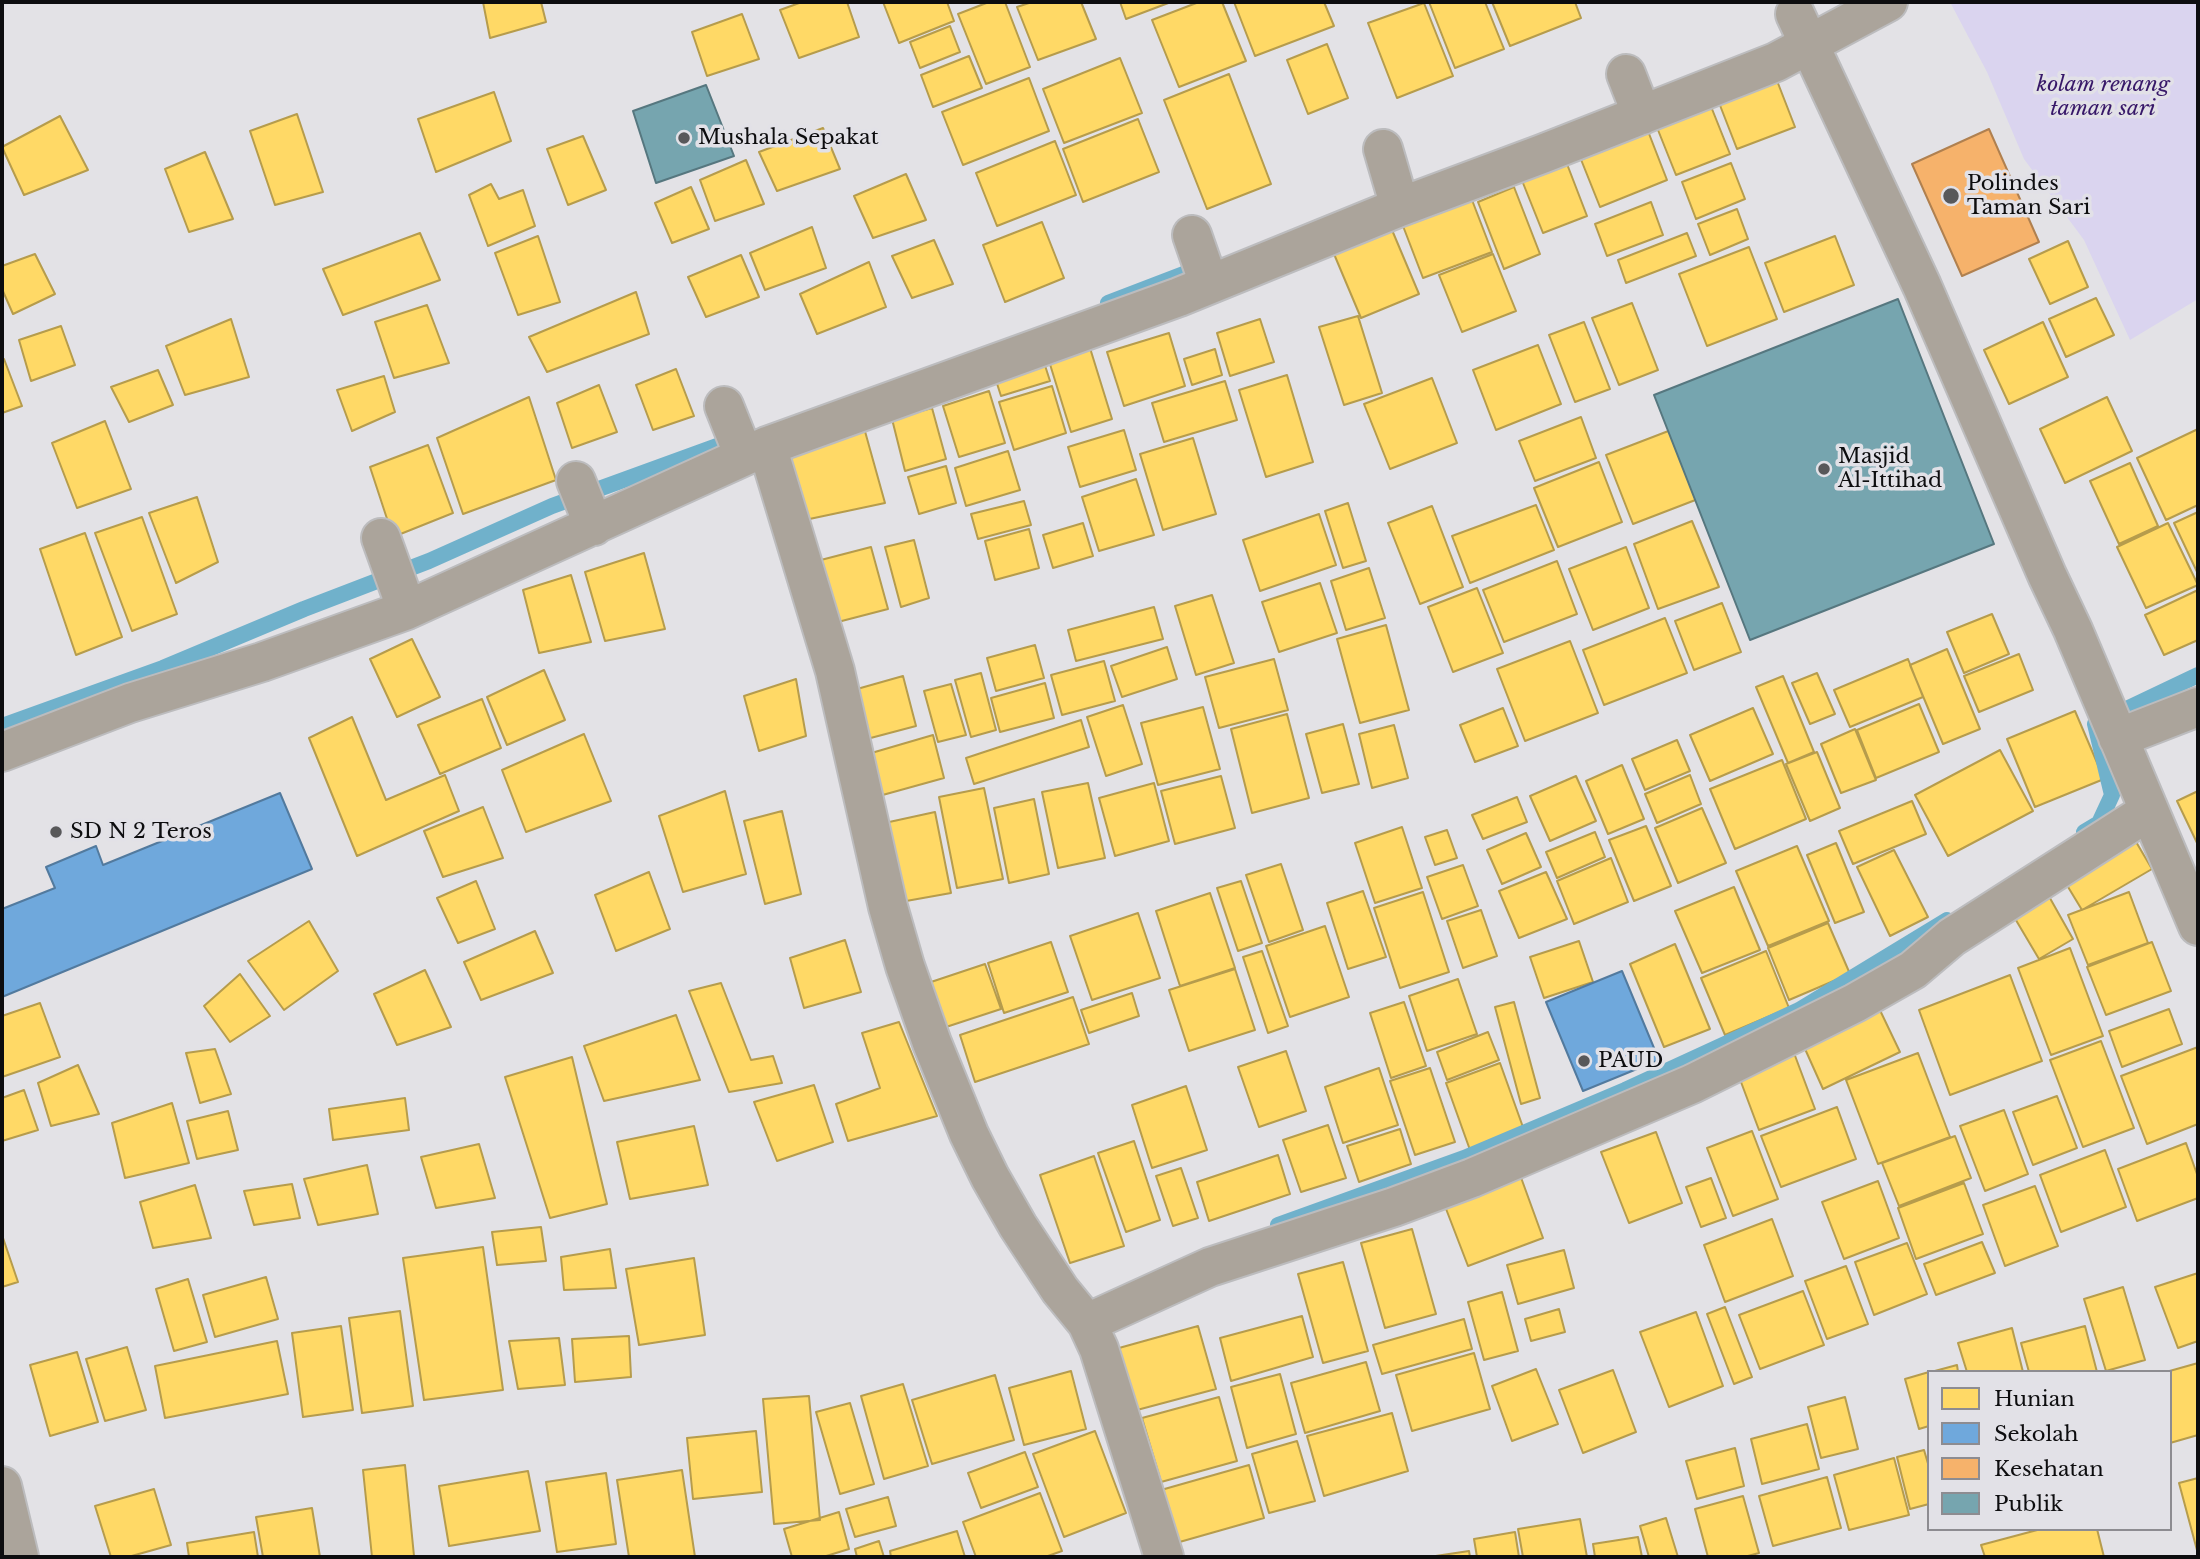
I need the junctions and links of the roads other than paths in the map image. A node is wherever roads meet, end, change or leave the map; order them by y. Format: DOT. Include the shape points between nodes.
graph roads {
  1 [pos="1888,2"];
  2 [pos="1803,31"];
  3 [pos="1383,149"];
  4 [pos="1398,201"];
  5 [pos="1192,235"];
  6 [pos="1208,277"];
  7 [pos="724,406"];
  8 [pos="750,449"];
  9 [pos="381,538"];
  10 [pos="403,598"];
  11 [pos="2198,707"];
  12 [pos="2111,721"];
  13 [pos="2,752"];
  14 [pos="2149,811"];
  15 [pos="2198,926"];
  16 [pos="1087,1323"];
  17 [pos="2,1486"];
  18 [pos="1160,1552"];
  19 [pos="19,1557"];
  1 -- 2 [label="street"];
  2 -- 4 [label="street" via="1776,62 1635,98"];
  2 -- 12 [label="street" via="1927,299"];
  3 -- 4 [label="street"];
  4 -- 6 [label="street"];
  5 -- 6 [label="street"];
  6 -- 8 [label="street" via="1179,297 1013,342"];
  7 -- 8 [label="street"];
  8 -- 10 [label="street" via="586,506"];
  8 -- 16 [label="street" via="835,671 888,907 932,1043 969,1134 1018,1226"];
  9 -- 10 [label="street"];
  10 -- 13 [label="street" via="262,662 130,703"];
  11 -- 12 [label="street"];
  12 -- 14 [label="street"];
  14 -- 15 [label="street"];
  14 -- 16 [label="street" via="1952,937 1913,970 1692,1084 1472,1178 1210,1267"];
  16 -- 18 [label="street" via="1099,1349"];
  17 -- 19 [label="street"];
}
